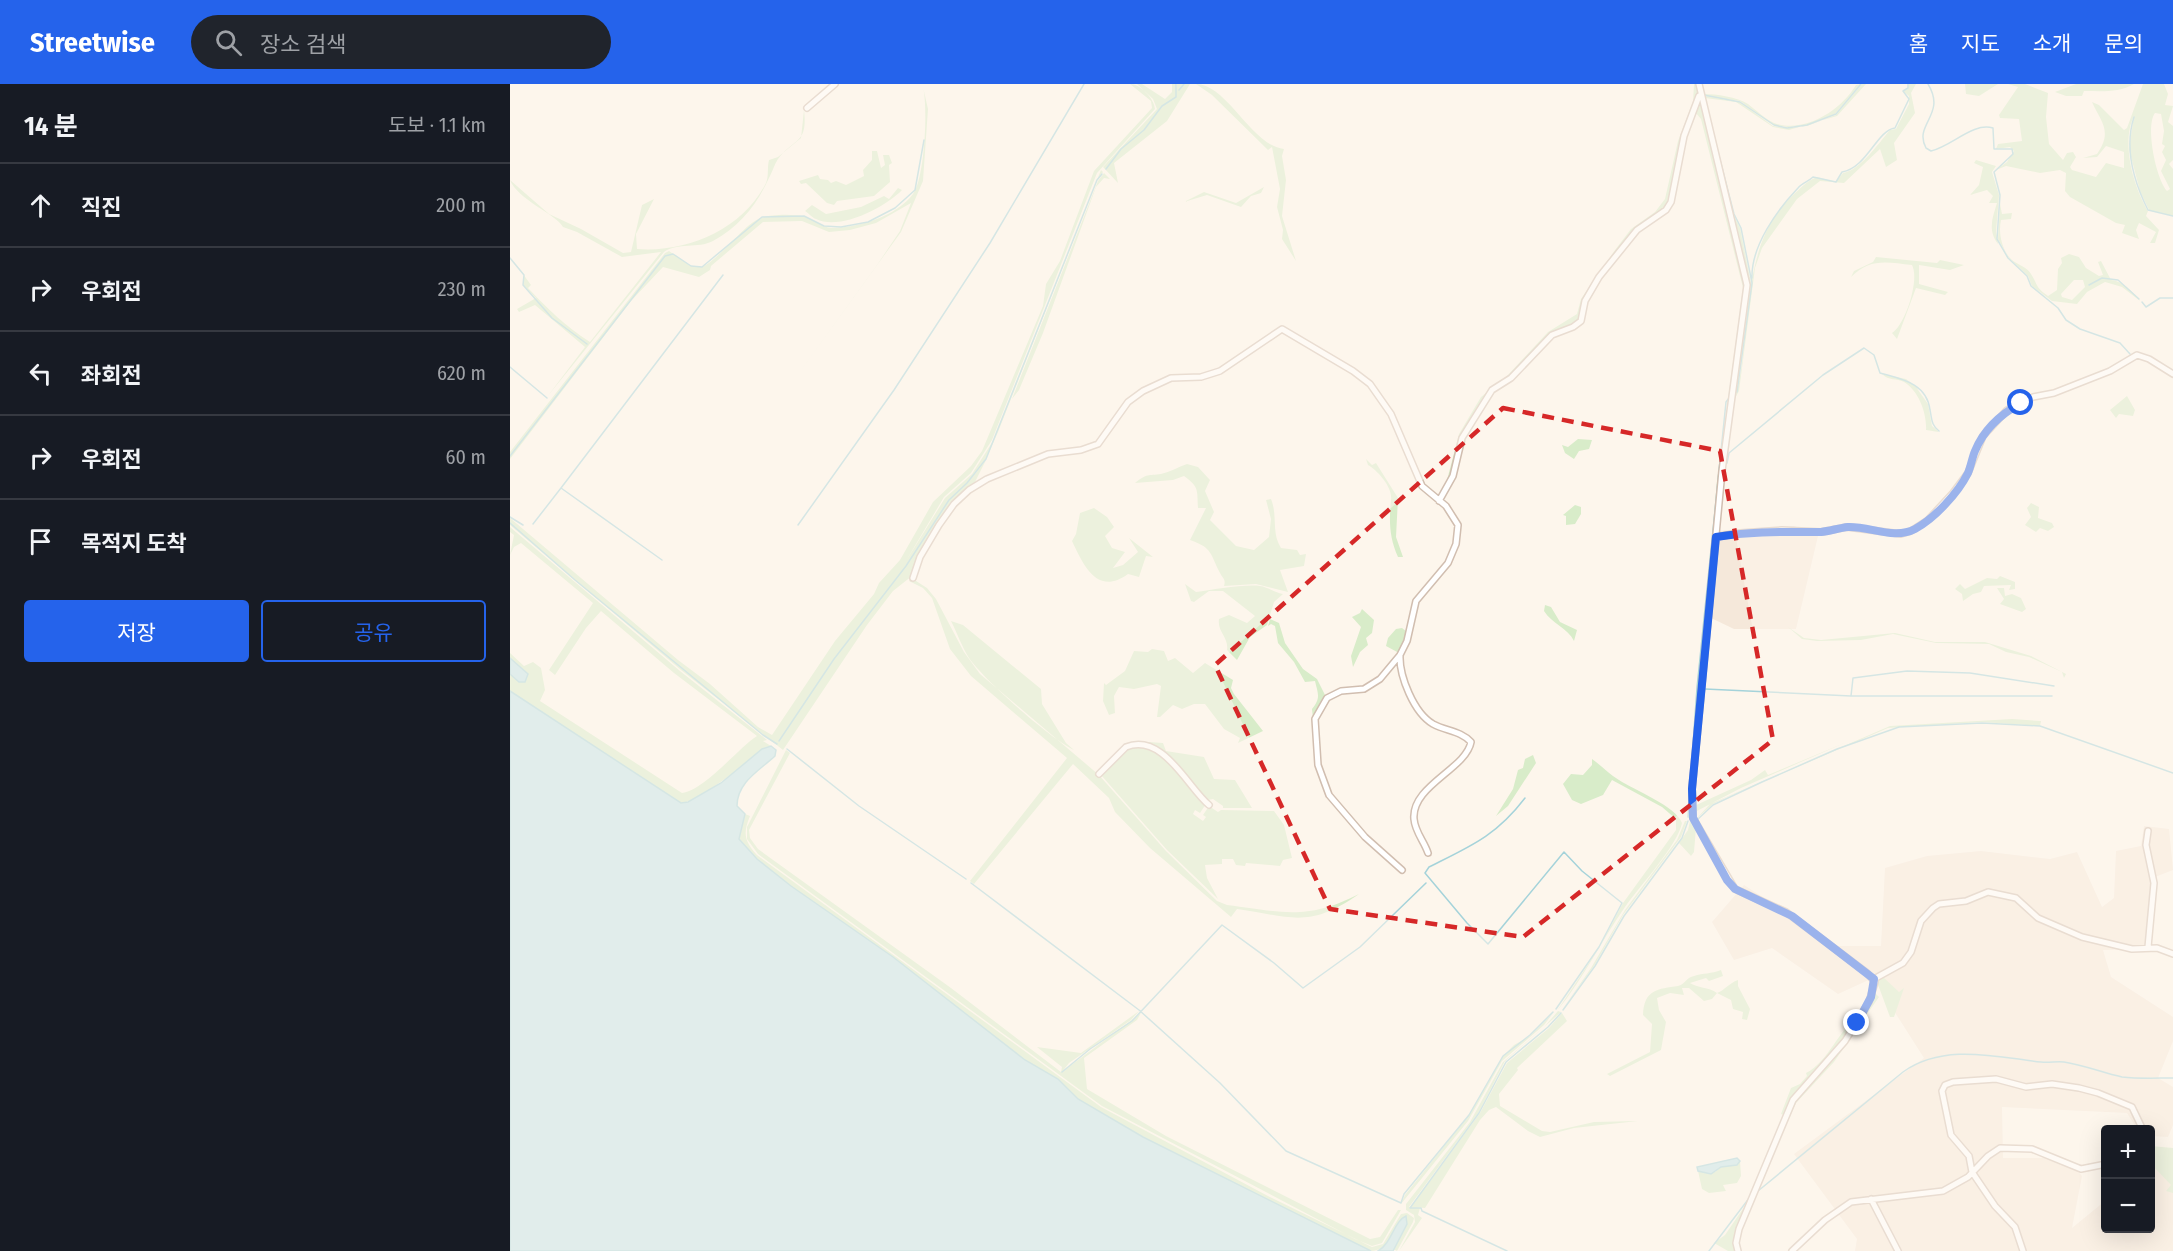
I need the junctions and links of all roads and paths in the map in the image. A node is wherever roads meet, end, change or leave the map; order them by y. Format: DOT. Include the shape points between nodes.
graph roads {
  1 [pos="835,84"];
  2 [pos="1699,85"];
  3 [pos="807,108"];
  4 [pos="2173,374"];
  5 [pos="1439,501"];
  6 [pos="1716,537"];
  7 [pos="913,578"];
  8 [pos="1400,655"];
  9 [pos="1099,774"];
  10 [pos="1209,805"];
  11 [pos="2148,831"];
  12 [pos="1428,854"];
  13 [pos="1402,870"];
  14 [pos="2148,947"];
  15 [pos="2173,954"];
  16 [pos="1874,979"];
  17 [pos="2141,1125"];
  18 [pos="2101,1166"];
  19 [pos="1972,1172"];
  20 [pos="1871,1199"];
  21 [pos="1738,1251"];
  22 [pos="1792,1251"];
  23 [pos="1898,1251"];
  24 [pos="2023,1251"];
  1 -- 3 [label="street"];
  2 -- 5 [label="street" via="1671,202 1637,230 1599,277 1585,301 1581,321 1552,335 1511,378 1492,390 1462,438 1453,476"];
  2 -- 6 [label="street" via="1747,285"];
  4 -- 6 [label="street" via="2137,355 2110,371 2007,410 1980,440 1968,473 1953,493 1928,520 1911,531 1901,534 1847,527 1821,532 1782,530"];
  5 -- 7 [label="street" via="1422,486 1391,414 1370,384 1282,329 1220,371 1201,377 1171,378 1143,391 1128,402 1098,444 1048,454 969,490 939,525"];
  5 -- 8 [label="street" via="1454,514 1458,534 1448,563 1416,602"];
  6 -- 16 [label="street" via="1692,789 1693,818 1735,889 1792,916"];
  8 -- 12 [label="street" via="1409,692 1426,718 1471,742 1446,774 1428,788 1414,811 1416,830"];
  8 -- 13 [label="street" via="1380,679 1364,688 1341,691 1327,698 1315,719 1318,765 1329,795 1365,837"];
  9 -- 10 [label="street" via="1126,747 1148,747 1179,768"];
  11 -- 14 [label="street" via="2146,845 2154,883"];
  14 -- 15 [label="street"];
  14 -- 16 [label="street" via="2132,949 2082,937 2041,920 2016,898 1988,892 1966,902 1933,908 1921,921 1911,952 1903,963"];
  16 -- 21 [label="street" via="1869,1002 1845,1041 1788,1108 1739,1229"];
  17 -- 19 [label="street" via="2132,1107 2098,1093 2052,1084 2026,1087 1996,1078 1948,1083 1942,1091 1951,1135 1969,1156"];
  18 -- 19 [label="street" via="2077,1169 2032,1149 2008,1147 1994,1152"];
  19 -- 20 [label="street" via="1942,1191"];
  19 -- 24 [label="street" via="2015,1227"];
  20 -- 22 [label="street" via="1842,1207"];
  20 -- 23 [label="street"];
}
